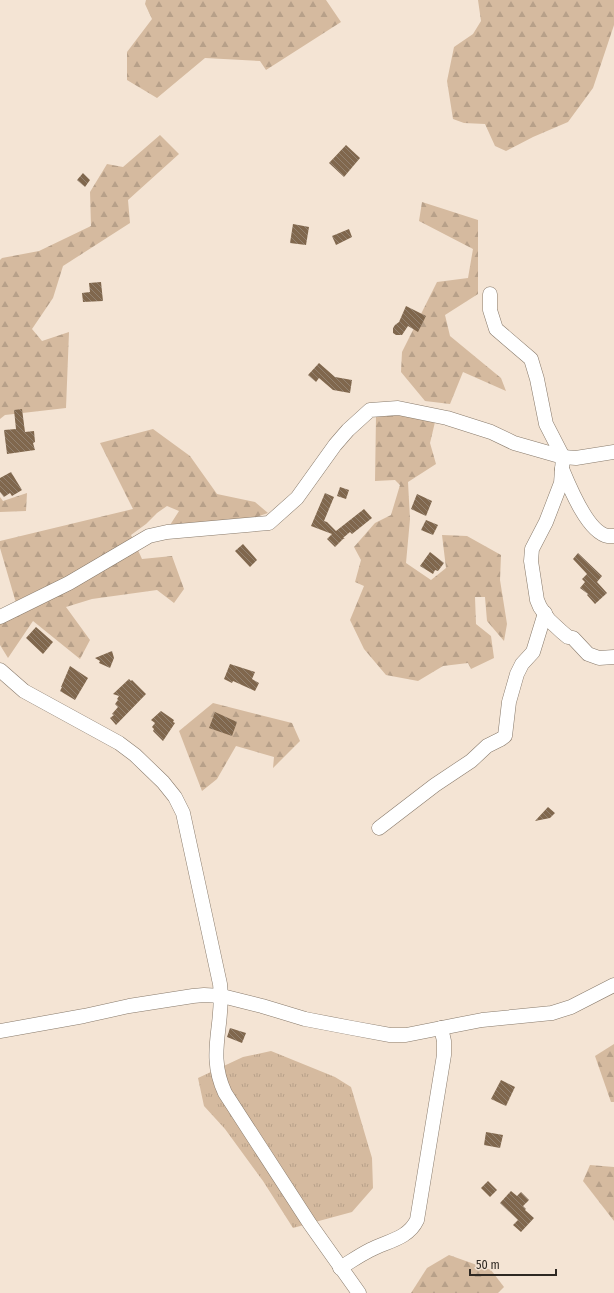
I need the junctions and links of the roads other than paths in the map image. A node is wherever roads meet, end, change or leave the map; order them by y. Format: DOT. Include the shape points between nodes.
graph roads {
  1 [pos="490,294"];
  2 [pos="614,452"];
  3 [pos="562,463"];
  4 [pos="614,536"];
  5 [pos="545,613"];
  6 [pos="0,617"];
  7 [pos="614,657"];
  8 [pos="0,670"];
  9 [pos="379,828"];
  10 [pos="614,985"];
  11 [pos="222,996"];
  12 [pos="441,1028"];
  13 [pos="0,1031"];
  14 [pos="340,1268"];
  15 [pos="359,1293"];
  1 -- 3 [label="street" via="490,310 496,329 531,359 546,424"];
  2 -- 3 [label="street"];
  3 -- 4 [label="street" via="575,500 595,529 606,536"];
  3 -- 5 [label="street" via="561,482 546,522 532,549 531,561 537,600"];
  3 -- 6 [label="street" via="491,432 447,418 398,408 370,410 335,445 297,498 269,523 167,532 149,536 69,584"];
  5 -- 7 [label="street" via="549,620 568,637 573,638 588,654 599,658"];
  5 -- 9 [label="street" via="533,652 517,674 509,702 505,736 487,746 471,762 435,785"];
  8 -- 11 [label="street" via="24,691 119,743 149,768 174,797 183,813"];
  10 -- 12 [label="street" via="571,1007 552,1013 482,1020"];
  11 -- 12 [label="street" via="305,1019 390,1035 406,1036"];
  11 -- 13 [label="street" via="179,998"];
  11 -- 14 [label="street" via="216,1057 219,1081"];
  12 -- 14 [label="street" via="444,1055 417,1220 402,1236 372,1249"];
  14 -- 15 [label="street"];
}
